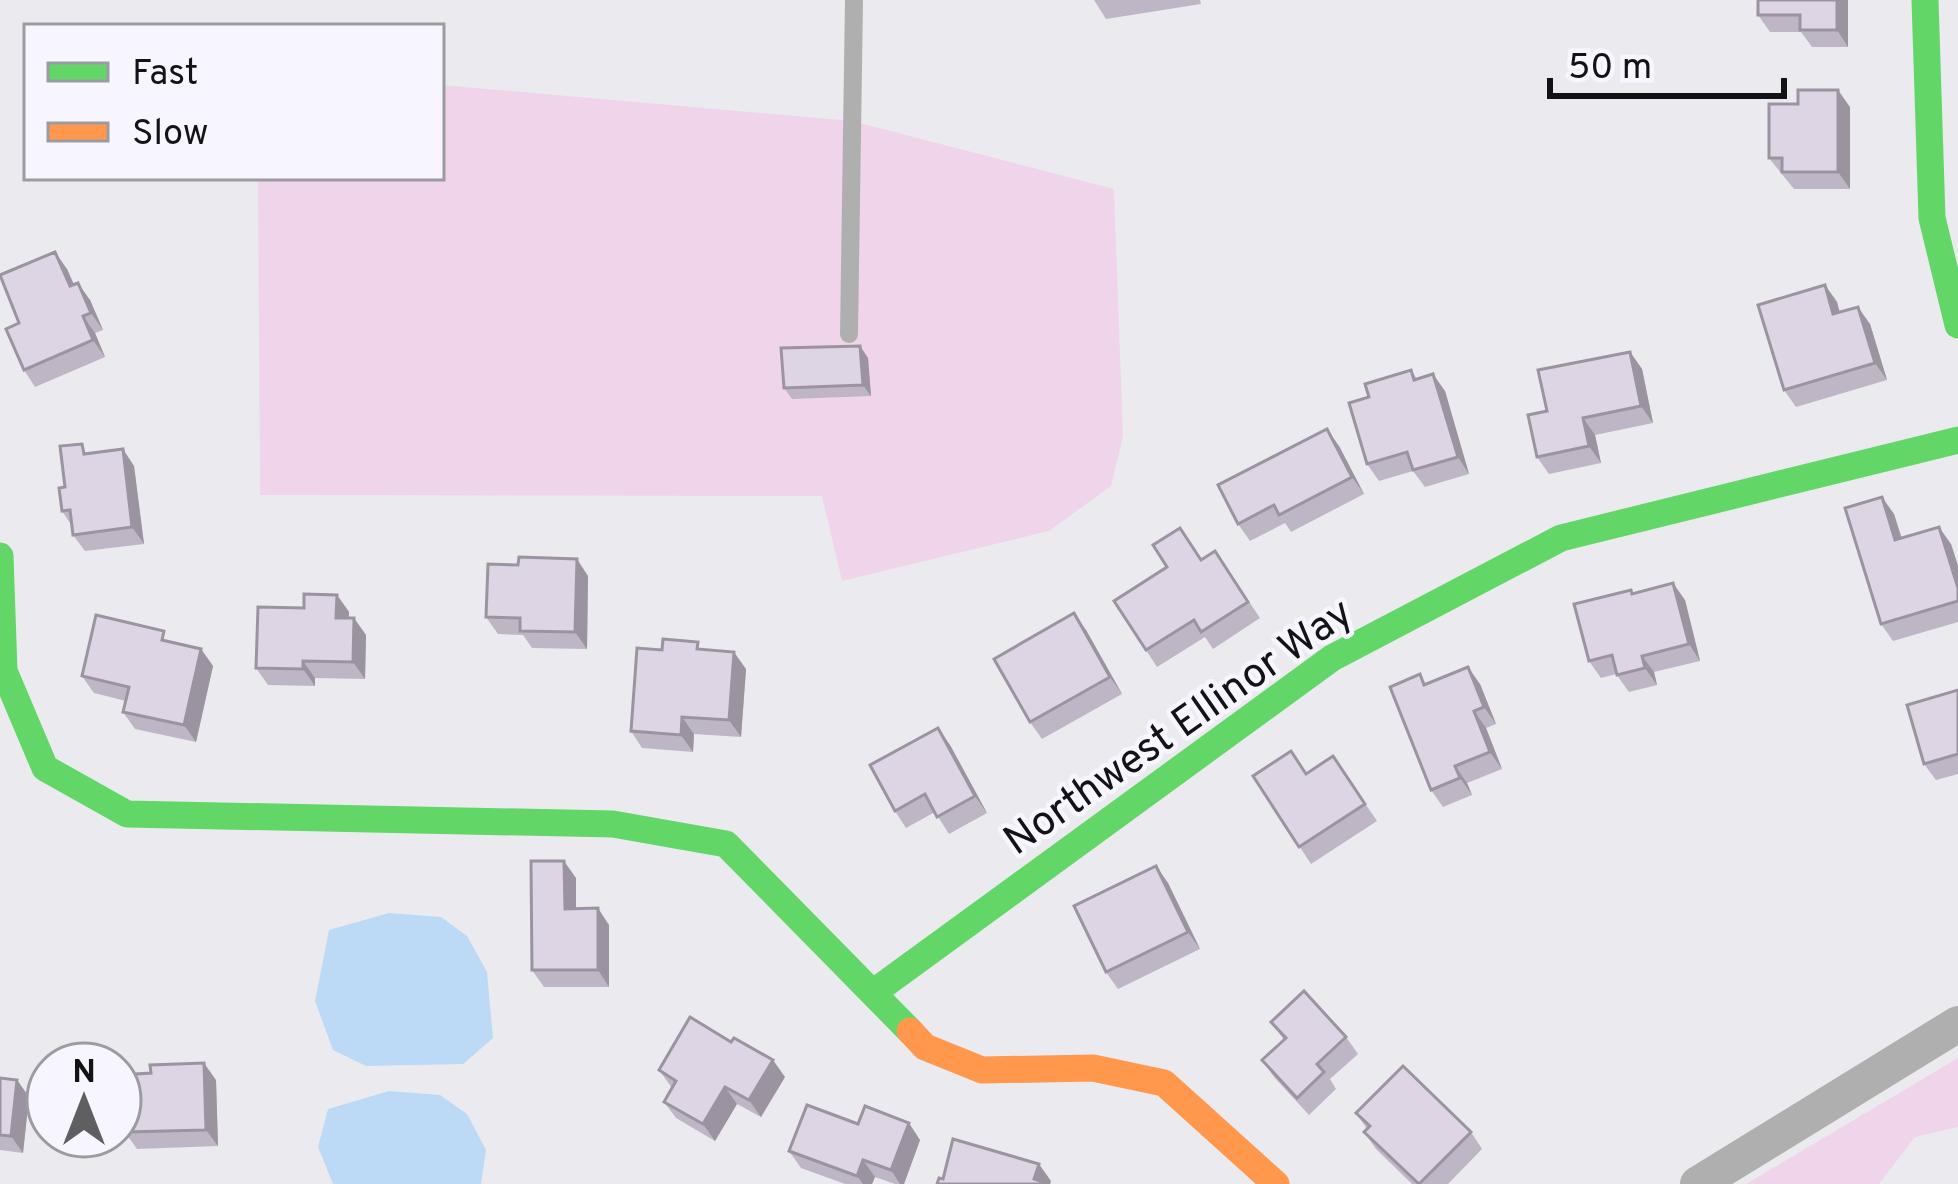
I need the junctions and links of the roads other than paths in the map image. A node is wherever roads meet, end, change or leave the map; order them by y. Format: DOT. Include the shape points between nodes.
graph roads {
  1 [pos="854,0"];
  2 [pos="1925,0"];
  3 [pos="1958,325"];
  4 [pos="849,334"];
  5 [pos="1958,440"];
  6 [pos="0,556"];
  7 [pos="874,992"];
  8 [pos="1958,1024"];
  9 [pos="1276,1184"];
  10 [pos="1698,1184"];
  1 -- 4 [label="lane"];
  2 -- 3 [label="street" via="1931,218"];
  5 -- 7 [label="street, Northwest Ellinor Way" via="1561,538 1332,658"];
  6 -- 7 [label="street" via="4,671 45,768 127,814 613,824 726,844"];
  7 -- 9 [label="street" via="925,1047 982,1070 1093,1068 1164,1083"];
  8 -- 10 [label="street"];
}
